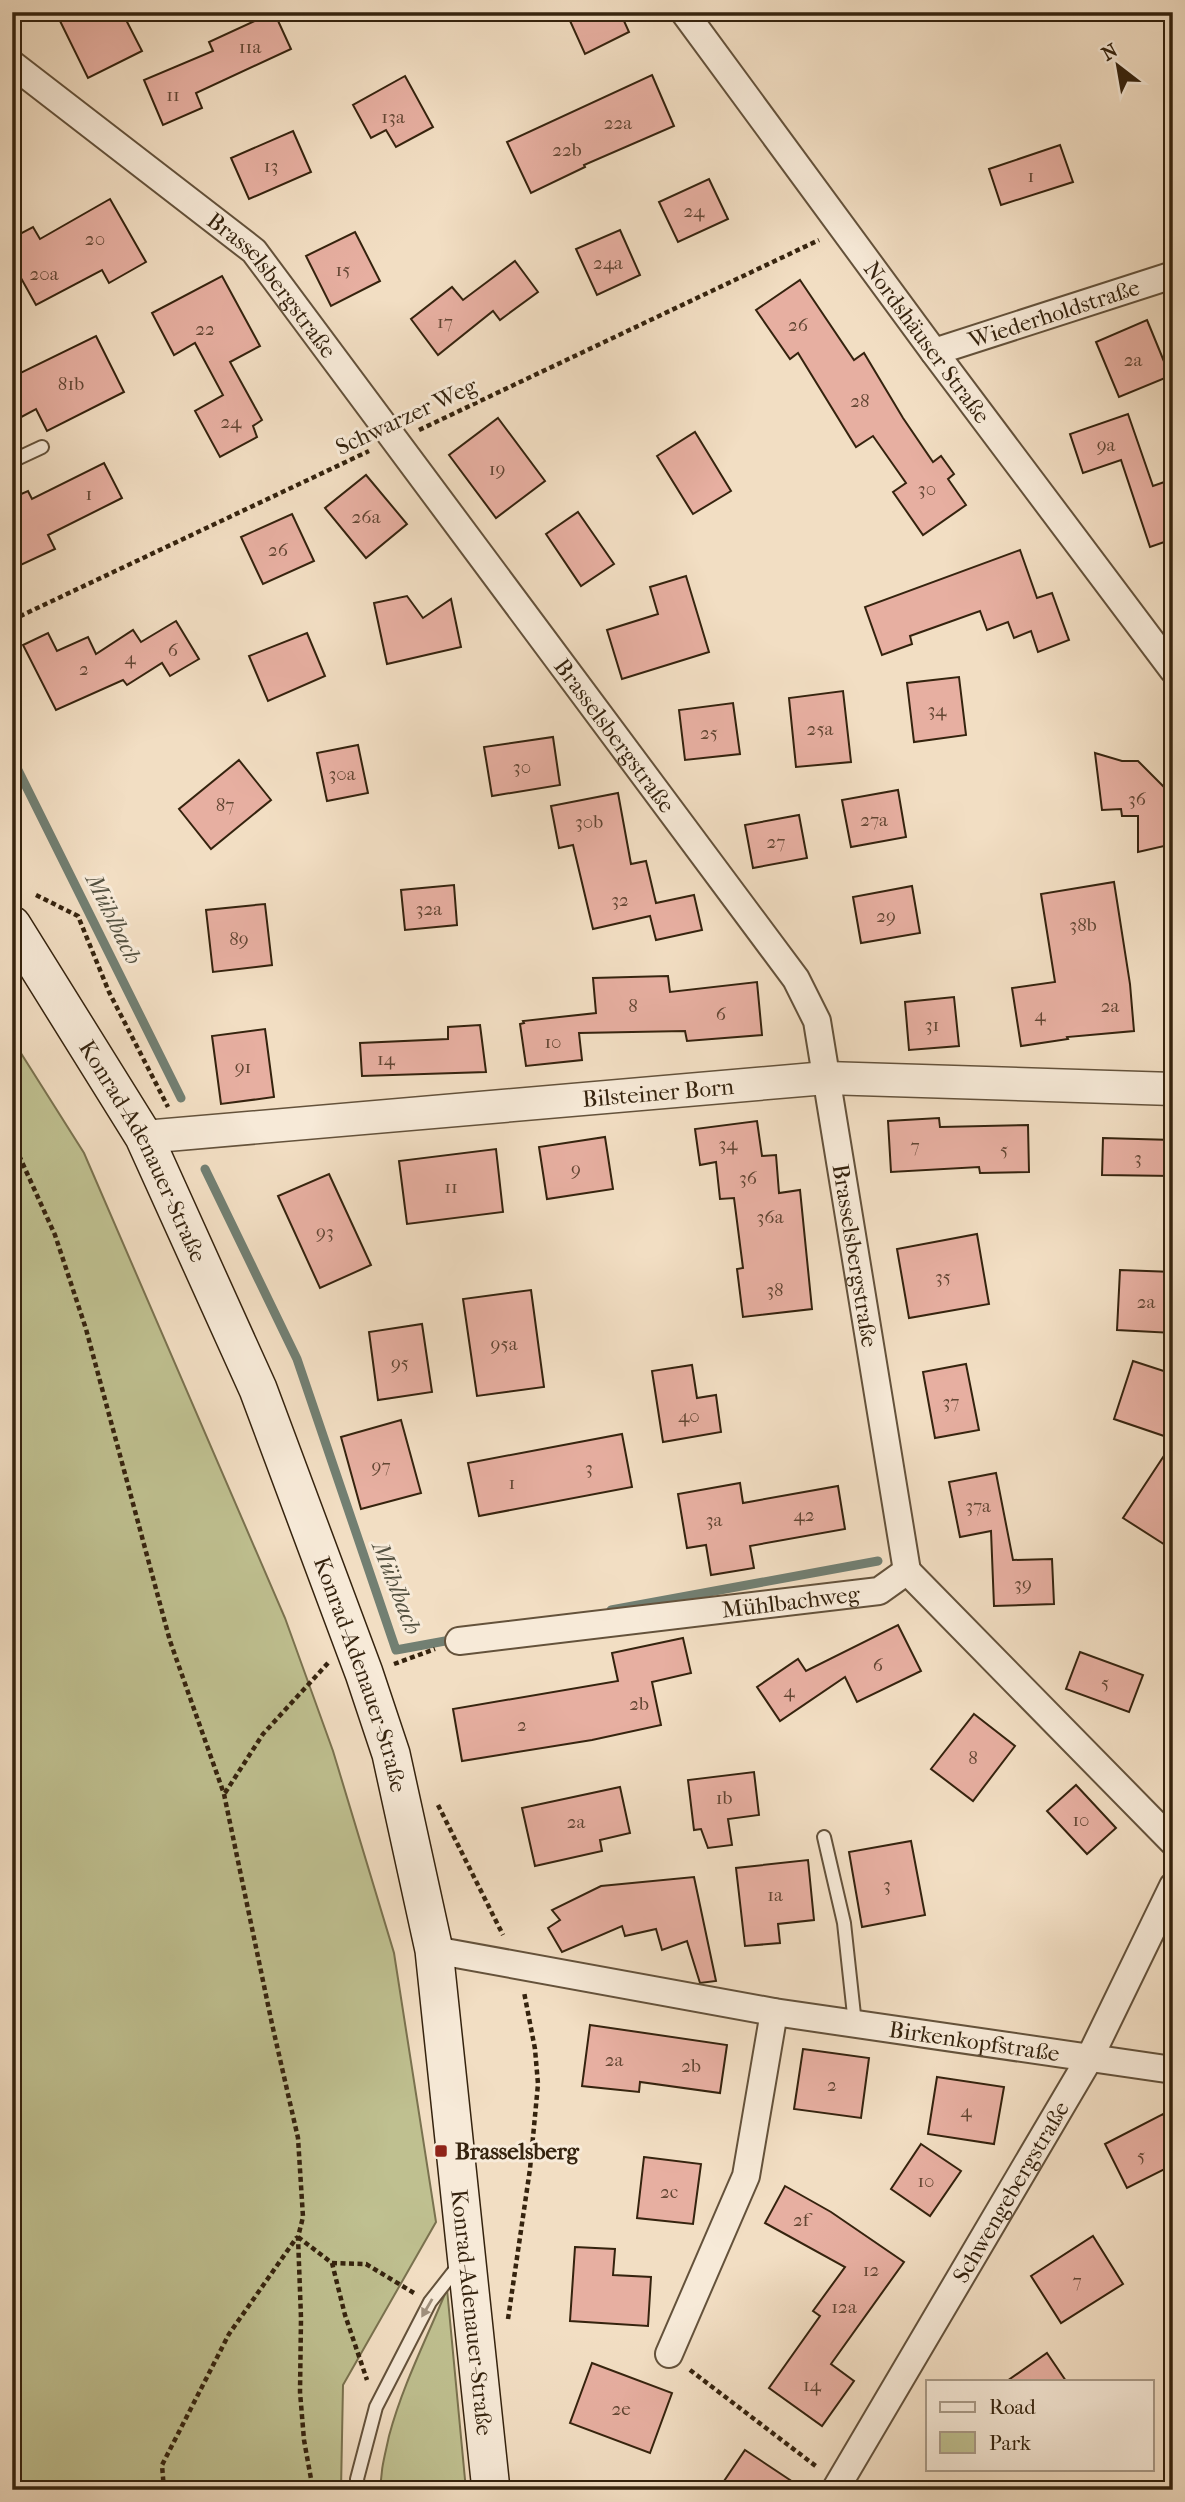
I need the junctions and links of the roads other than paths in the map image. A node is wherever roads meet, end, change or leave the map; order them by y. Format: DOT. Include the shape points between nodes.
graph roads {
  1 [pos="693,14"];
  2 [pos="12,64"];
  3 [pos="1173,275"];
  4 [pos="934,352"];
  5 [pos="43,447"];
  6 [pos="12,461"];
  7 [pos="1173,670"];
  8 [pos="12,925"];
  9 [pos="826,1078"];
  10 [pos="1173,1089"];
  11 [pos="144,1137"];
  12 [pos="907,1571"];
  13 [pos="459,1641"];
  14 [pos="824,1837"];
  15 [pos="1173,1842"];
  16 [pos="1173,1886"];
  17 [pos="435,1950"];
  18 [pos="774,2012"];
  19 [pos="855,2024"];
  20 [pos="1089,2059"];
  21 [pos="1173,2070"];
  22 [pos="468,2254"];
  23 [pos="669,2354"];
  24 [pos="840,2488"];
  25 [pos="359,2490"];
  26 [pos="491,2490"];
  1 -- 4 [label="street, Nordshäuser Straße"];
  2 -- 9 [label="street, Brasselsbergstraße" via="254,251 796,979 817,1021"];
  3 -- 4 [label="street, Wiederholdstraße"];
  4 -- 7 [label="street, Nordshäuser Straße"];
  5 -- 6 [label="lane"];
  8 -- 11 [label="main road, Konrad-Adenauer-Straße"];
  9 -- 10 [label="street, Bilsteiner Born"];
  9 -- 11 [label="street, Bilsteiner Born"];
  9 -- 12 [label="street, Brasselsbergstraße"];
  11 -- 17 [label="main road, Konrad-Adenauer-Straße" via="258,1389 364,1674 391,1754"];
  12 -- 13 [label="street, Mühlbachweg" via="879,1591"];
  12 -- 15 [label="street"];
  14 -- 19 [label="lane" via="844,1923"];
  16 -- 20 [label="street, Schwengebergstraße"];
  17 -- 18 [label="street, Birkenkopfstraße"];
  17 -- 22 [label="main road, Konrad-Adenauer-Straße"];
  18 -- 19 [label="street, Birkenkopfstraße"];
  18 -- 23 [label="street" via="746,2176"];
  19 -- 20 [label="street, Birkenkopfstraße"];
  20 -- 21 [label="street, Birkenkopfstraße"];
  20 -- 24 [label="street, Schwengebergstraße"];
  22 -- 25 [label="lane, one-way" via="429,2302 376,2407 357,2479"];
  22 -- 26 [label="main road, Konrad-Adenauer-Straße"];
}
